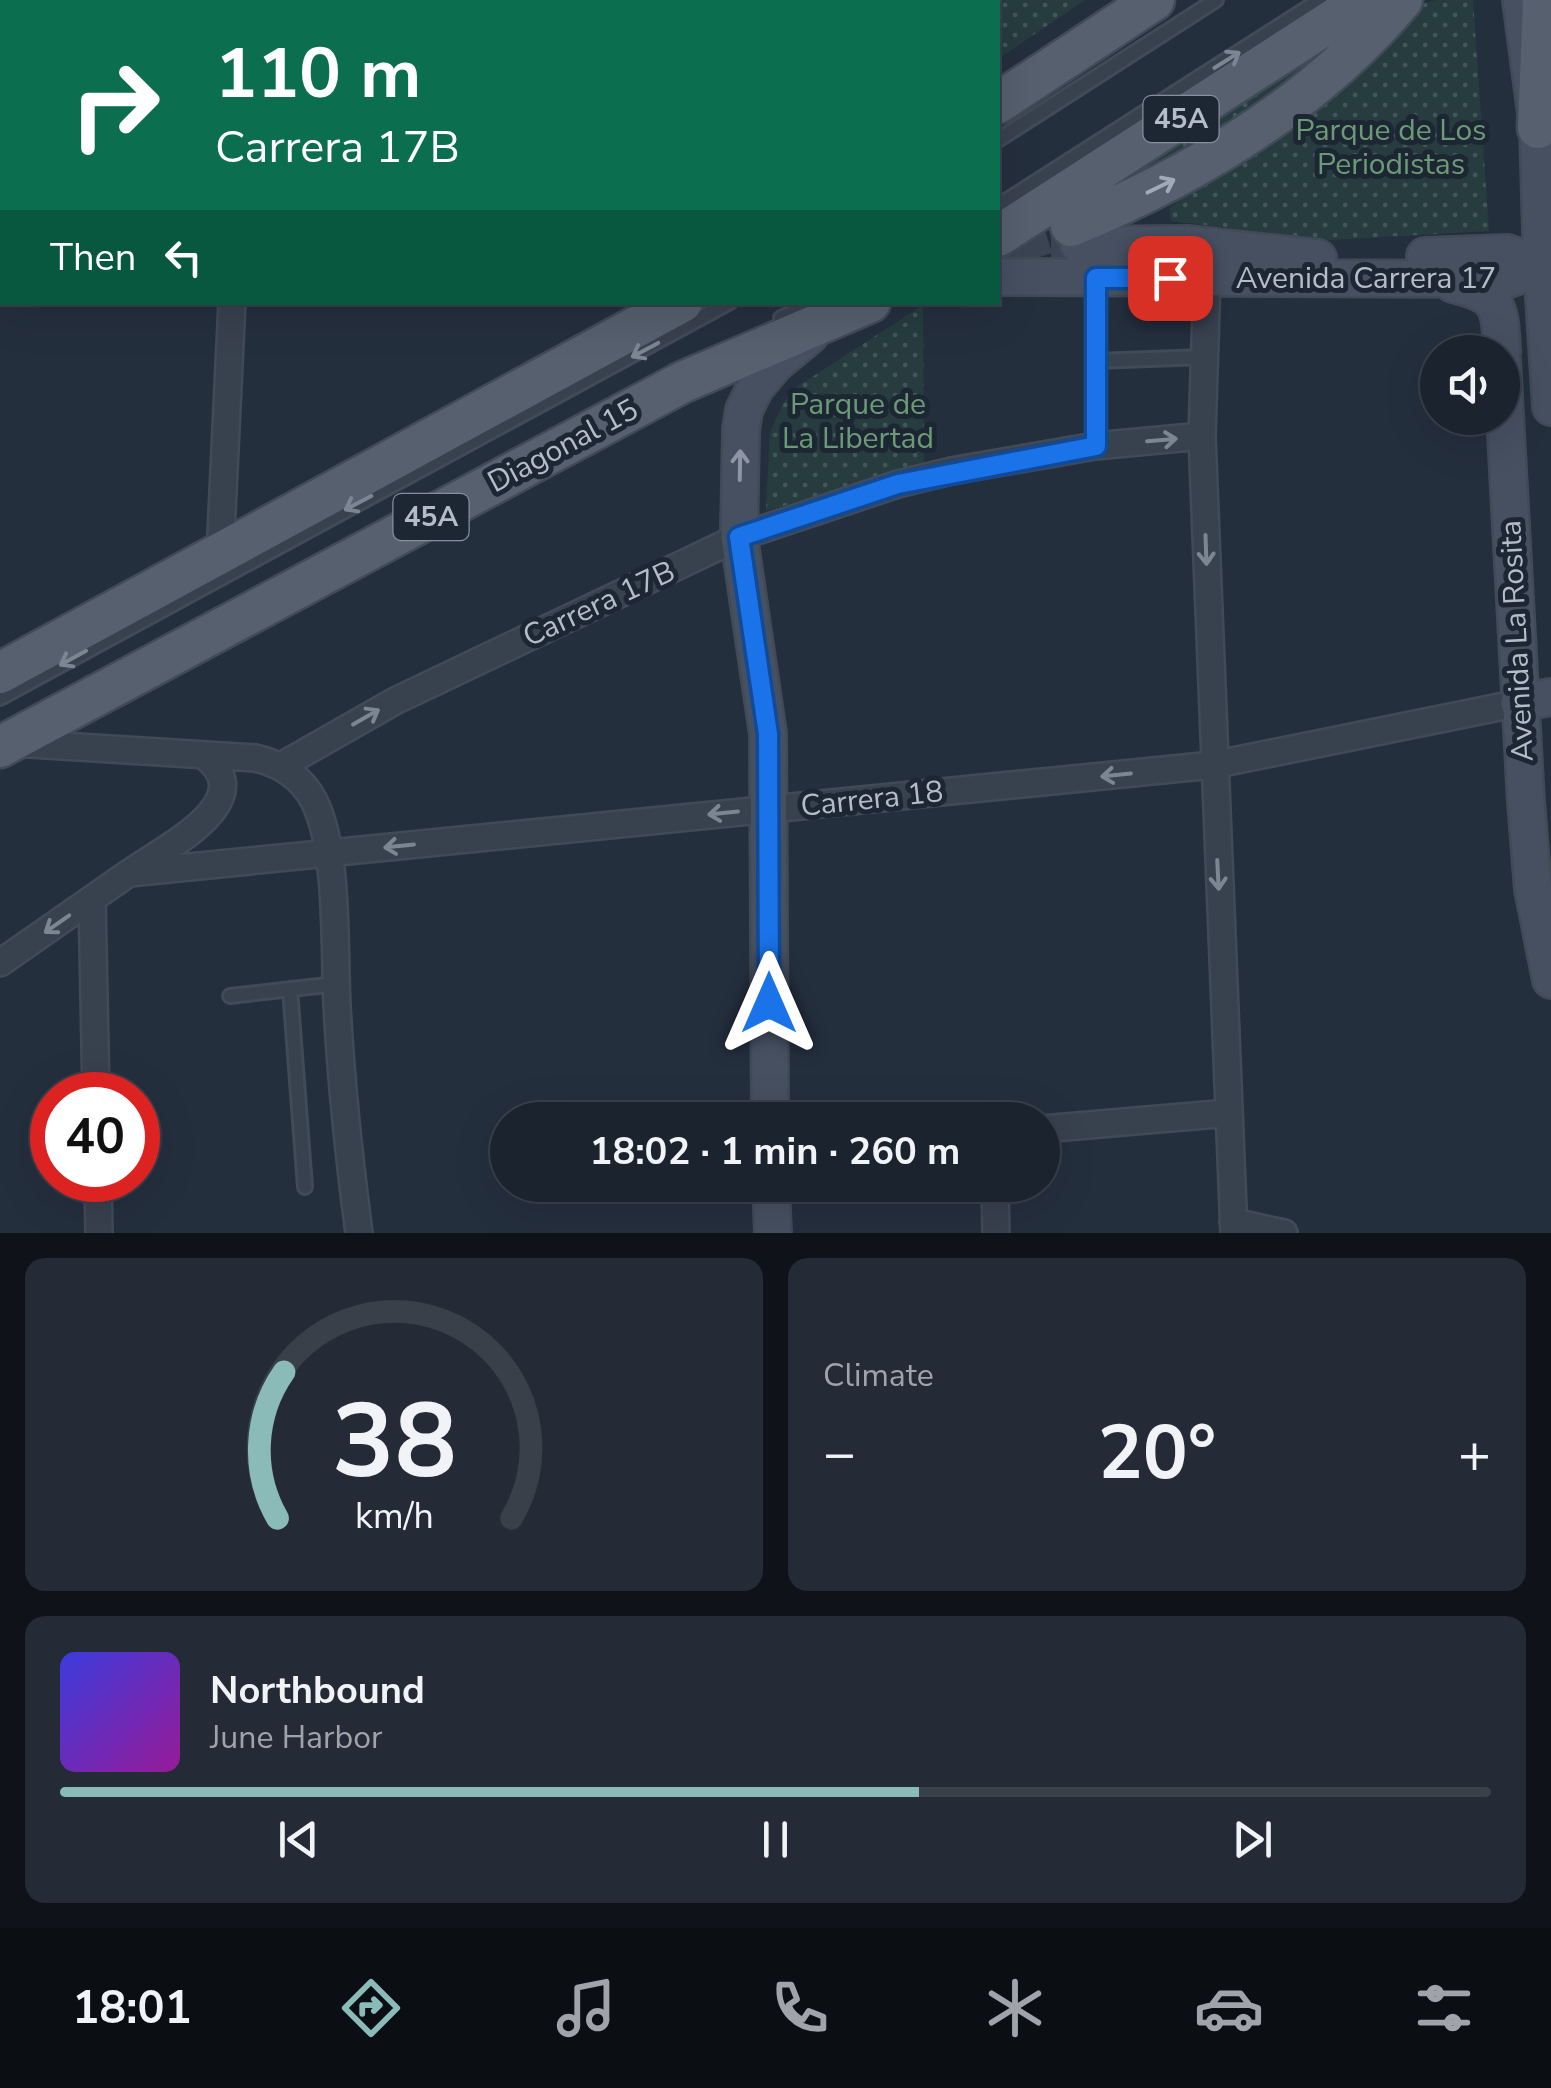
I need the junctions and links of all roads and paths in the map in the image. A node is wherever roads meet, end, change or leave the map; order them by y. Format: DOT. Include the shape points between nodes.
graph roads {
  1 [pos="1154,0"];
  2 [pos="1216,0"];
  3 [pos="1320,0"];
  4 [pos="1364,0"];
  5 [pos="1402,0"];
  6 [pos="1521,0"];
  7 [pos="1542,0"];
  8 [pos="1005,95"];
  9 [pos="1000,139"];
  10 [pos="1545,139"];
  11 [pos="1000,205"];
  12 [pos="1000,235"];
  13 [pos="1075,235"];
  14 [pos="1546,265"];
  15 [pos="1000,277"];
  16 [pos="1096,278"];
  17 [pos="1207,278"];
  18 [pos="1427,279"];
  19 [pos="232,305"];
  20 [pos="672,305"];
  21 [pos="724,305"];
  22 [pos="856,305"];
  23 [pos="822,312"];
  24 [pos="628,319"];
  25 [pos="770,324"];
  26 [pos="1500,335"];
  27 [pos="1204,357"];
  28 [pos="1096,361"];
  29 [pos="1551,408"];
  30 [pos="1509,435"];
  31 [pos="1202,436"];
  32 [pos="1096,446"];
  33 [pos="739,537"];
  34 [pos="220,555"];
  35 [pos="0,674"];
  36 [pos="0,698"];
  37 [pos="1535,700"];
  38 [pos="4,744"];
  39 [pos="203,755"];
  40 [pos="281,766"];
  41 [pos="1213,766"];
  42 [pos="769,809"];
  43 [pos="328,853"];
  44 [pos="129,873"];
  45 [pos="92,899"];
  46 [pos="0,964"];
  47 [pos="1551,980"];
  48 [pos="336,984"];
  49 [pos="290,989"];
  50 [pos="230,996"];
  51 [pos="96,1072"];
  52 [pos="770,1102"];
  53 [pos="1229,1113"];
  54 [pos="1060,1127"];
  55 [pos="305,1187"];
  56 [pos="98,1202"];
  57 [pos="772,1202"];
  58 [pos="995,1202"];
  59 [pos="1234,1227"];
  60 [pos="99,1233"];
  61 [pos="359,1233"];
  62 [pos="773,1233"];
  63 [pos="996,1233"];
  64 [pos="1284,1233"];
  1 -- 8 [label="main road"];
  2 -- 9 [label="lane"];
  11 -- 3 [label="lane, one-way"];
  4 -- 12 [label="main road, 45A"];
  13 -- 5 [label="main road, one-way" via="1270,120"];
  6 -- 10 [label="main road"];
  7 -- 10 [label="main road"];
  10 -- 14 [label="main road"];
  13 -- 14 [label="main road" via="1338,260 1507,253"];
  14 -- 18 [label="main road, Avenida Carrera 17" via="1510,279"];
  14 -- 29 [label="main road"];
  15 -- 16 [label="main road, Avenida Carrera 17"];
  16 -- 17 [label="main road, Avenida Carrera 17"];
  16 -- 28 [label="lane"];
  17 -- 18 [label="main road, Avenida Carrera 17"];
  17 -- 27 [label="street"];
  18 -- 26 [label="main road" via="1490,297"];
  19 -- 34 [label="street"];
  20 -- 24 [label="main road, 45A"];
  21 -- 36 [label="lane, one-way"];
  22 -- 23 [label="main road, Diagonal 15 / 45A"];
  23 -- 25 [label="lane"];
  33 -- 23 [label="main road, one-way" via="744,410 754,388"];
  23 -- 38 [label="main road, Diagonal 15 / 45A"];
  24 -- 34 [label="main road, 45A"];
  27 -- 28 [label="lane"];
  27 -- 31 [label="street"];
  28 -- 32 [label="lane"];
  30 -- 37 [label="main road, Avenida La Rosita"];
  32 -- 31 [label="street, Carrera 17B, one-way"];
  31 -- 41 [label="street, one-way"];
  32 -- 33 [label="street, Carrera 17B" via="898,484"];
  40 -- 33 [label="street, Carrera 17B, one-way" via="395,701"];
  33 -- 42 [label="main road" via="766,705"];
  34 -- 35 [label="main road, 45A"];
  37 -- 41 [label="street, Carrera 18"];
  37 -- 47 [label="main road, Avenida La Rosita" via="1533,889"];
  38 -- 39 [label="street"];
  39 -- 40 [label="street"];
  39 -- 44 [label="street, Carrera 18" via="224,780 222,799 211,815"];
  40 -- 43 [label="street" via="314,801"];
  41 -- 42 [label="street, Carrera 18, one-way"];
  41 -- 53 [label="street, one-way"];
  42 -- 43 [label="street, Carrera 18, one-way"];
  42 -- 52 [label="main road"];
  43 -- 44 [label="street, Carrera 18"];
  43 -- 48 [label="street"];
  44 -- 45 [label="street, Carrera 18"];
  45 -- 46 [label="street, Carrera 18, one-way"];
  45 -- 51 [label="street"];
  48 -- 49 [label="lane"];
  48 -- 61 [label="street"];
  49 -- 50 [label="lane"];
  49 -- 55 [label="lane"];
  53 -- 54 [label="street"];
  53 -- 59 [label="street"];
  56 -- 60 [label="street"];
  57 -- 62 [label="main road"];
  58 -- 63 [label="street"];
  59 -- 64 [label="street"];
}
